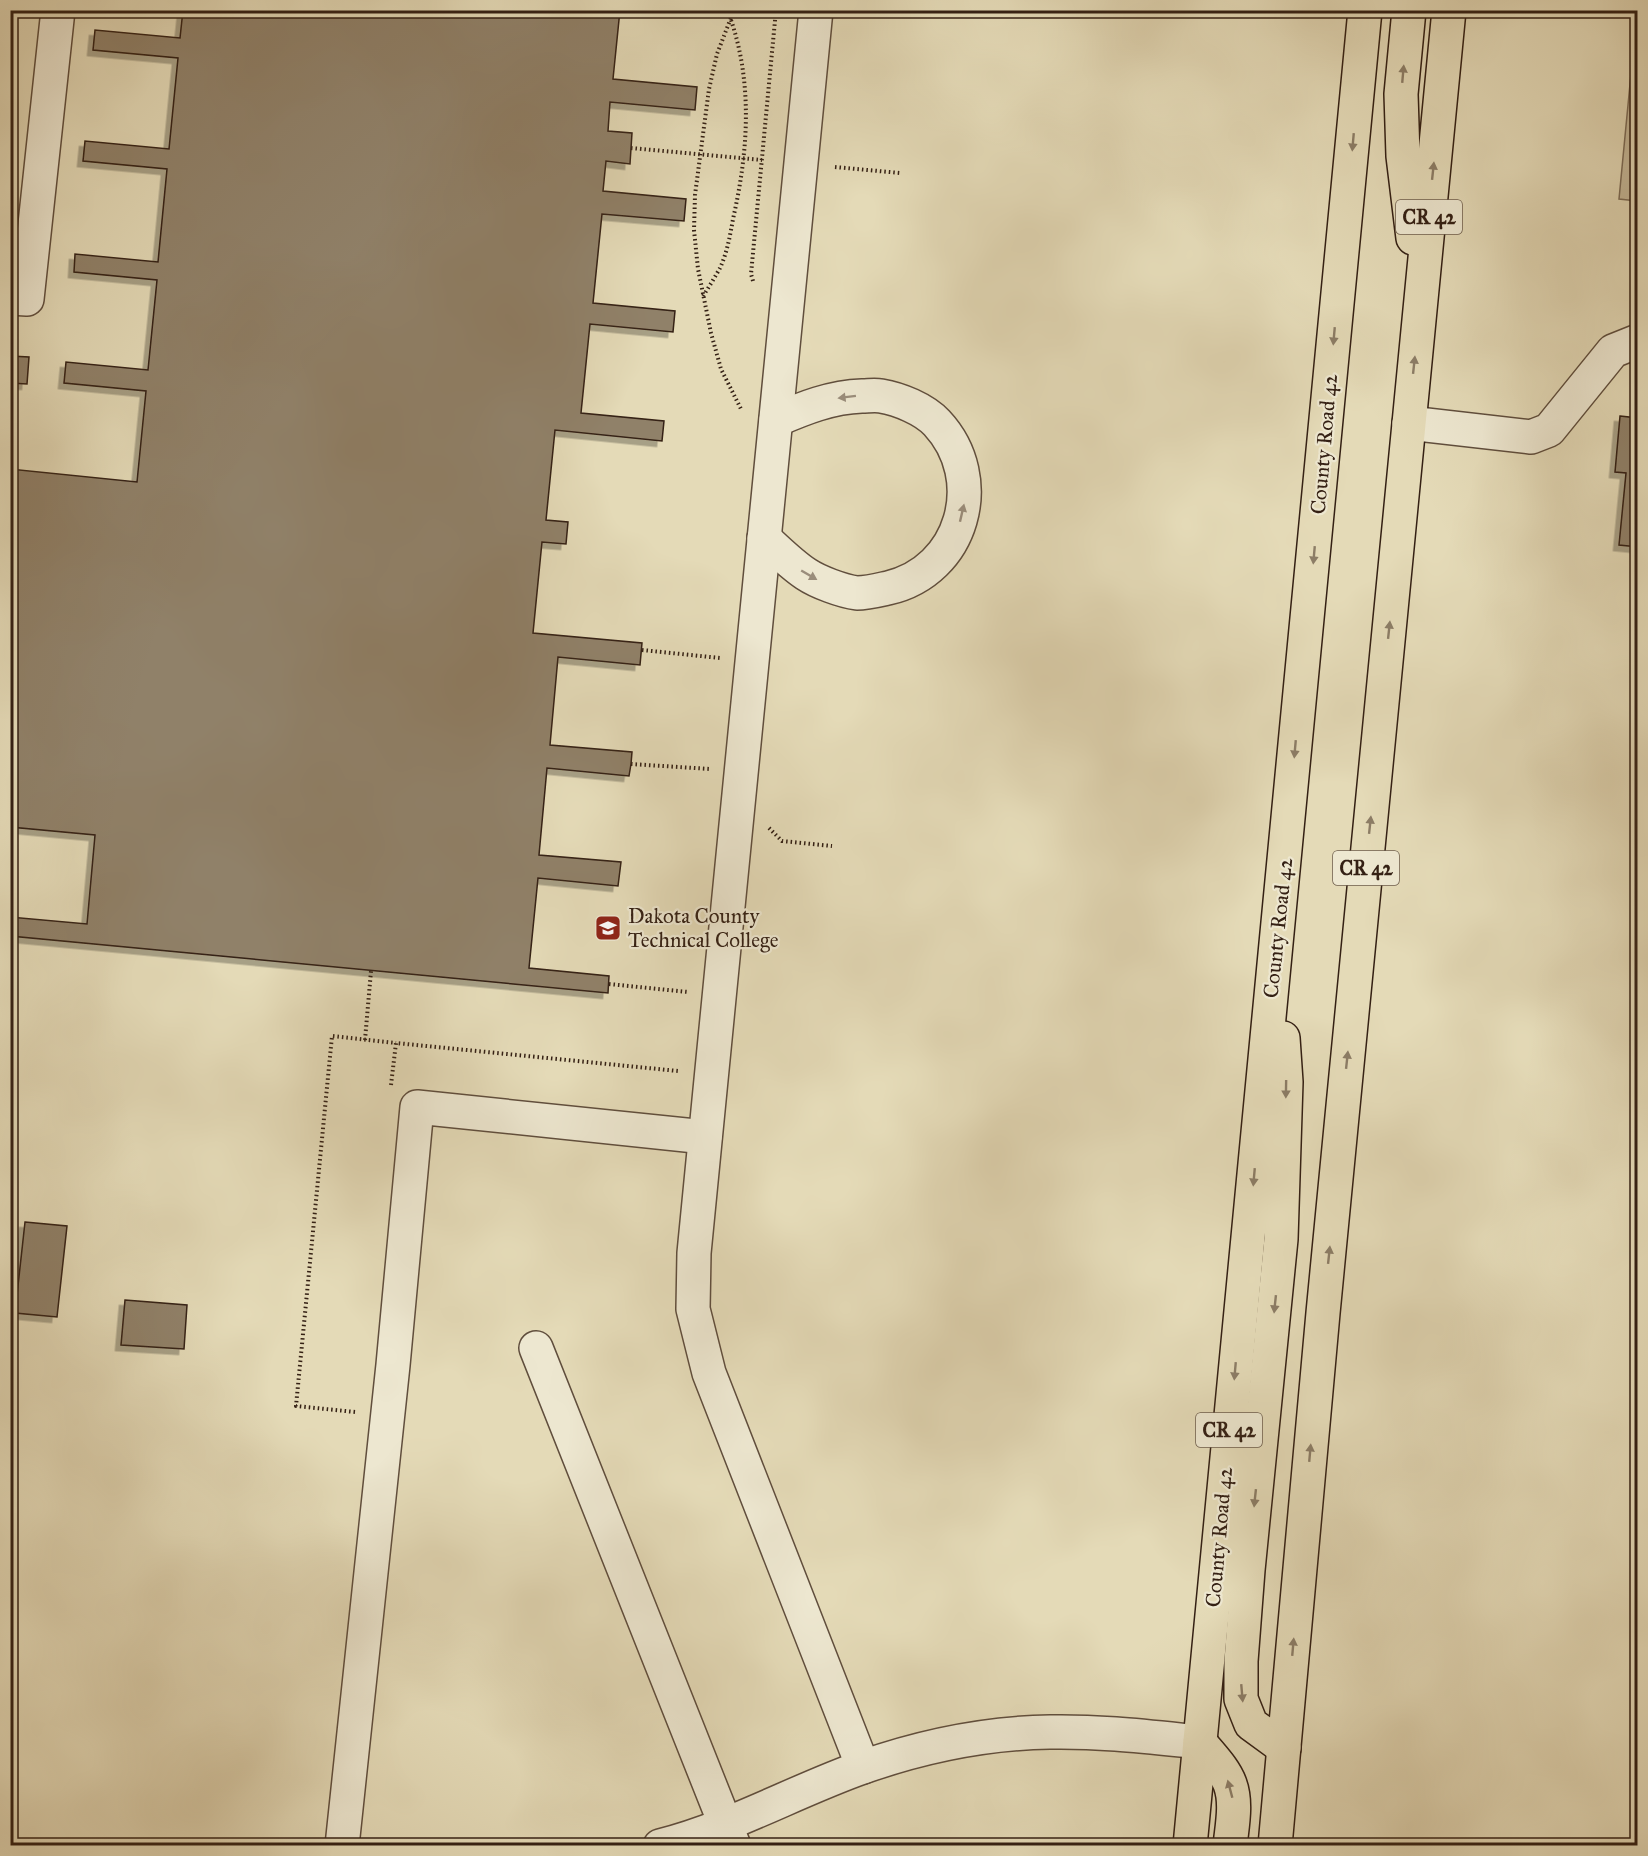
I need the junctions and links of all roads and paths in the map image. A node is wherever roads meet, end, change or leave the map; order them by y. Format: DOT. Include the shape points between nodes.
graph roads {
  1 [pos="58,10"];
  2 [pos="734,10"];
  3 [pos="776,10"];
  4 [pos="816,10"];
  5 [pos="1365,10"];
  6 [pos="1409,10"];
  7 [pos="1449,10"];
  8 [pos="730,19"];
  9 [pos="631,148"];
  10 [pos="699,154"];
  11 [pos="732,157"];
  12 [pos="757,288"];
  13 [pos="704,296"];
  14 [pos="10,298"];
  15 [pos="1421,300"];
  16 [pos="1638,340"];
  17 [pos="760,419"];
  18 [pos="1409,423"];
  19 [pos="764,538"];
  20 [pos="642,650"];
  21 [pos="727,658"];
  22 [pos="1276,947"];
  23 [pos="371,970"];
  24 [pos="609,984"];
  25 [pos="694,993"];
  26 [pos="365,1040"];
  27 [pos="396,1043"];
  28 [pos="687,1072"];
  29 [pos="391,1090"];
  30 [pos="705,1137"];
  31 [pos="536,1348"];
  32 [pos="359,1412"];
  33 [pos="1200,1742"];
  34 [pos="1284,1748"];
  35 [pos="863,1767"];
  36 [pos="730,1835"];
  37 [pos="342,1845"];
  38 [pos="660,1845"];
  39 [pos="1190,1845"];
  40 [pos="1230,1845"];
  41 [pos="1275,1845"];
  1 -- 14 [label="street" via="27,299"];
  2 -- 8 [label="path"];
  3 -- 12 [label="path" via="751,274"];
  4 -- 17 [label="street"];
  5 -- 22 [label="highway, County Road 42 / CR 42, one-way"];
  15 -- 6 [label="highway, one-way" via="1403,156 1401,94"];
  15 -- 7 [label="highway, CR 42, one-way"];
  8 -- 10 [label="path" via="708,89"];
  8 -- 13 [label="path" via="739,43 746,99 744,158 728,246"];
  9 -- 10 [label="path"];
  10 -- 11 [label="path"];
  10 -- 13 [label="path" via="694,230"];
  13 -- 17 [label="path" via="721,369"];
  18 -- 15 [label="highway, CR 42, one-way"];
  16 -- 18 [label="street" via="1613,351 1549,430 1531,437"];
  17 -- 19 [label="street"];
  19 -- 17 [label="street, one-way" via="806,574 830,585 856,592 880,590 904,585 945,553 959,527 965,500 954,447 936,422 909,404 879,395 845,397"];
  34 -- 18 [label="highway, CR 42, one-way"];
  19 -- 30 [label="street"];
  20 -- 21 [label="path"];
  22 -- 33 [label="highway, County Road 42 / CR 42, one-way"];
  22 -- 34 [label="highway, one-way" via="1286,1082 1281,1239 1248,1570 1241,1699 1251,1724"];
  23 -- 26 [label="path"];
  24 -- 25 [label="path"];
  26 -- 27 [label="path"];
  26 -- 32 [label="path" via="332,1036 296,1406"];
  27 -- 28 [label="path"];
  27 -- 29 [label="path"];
  30 -- 35 [label="street" via="693,1309 709,1373"];
  30 -- 37 [label="street" via="417,1107"];
  31 -- 36 [label="street"];
  33 -- 35 [label="street" via="1049,1732 942,1744"];
  33 -- 39 [label="highway, County Road 42 / CR 42"];
  40 -- 33 [label="highway, one-way" via="1234,1809 1231,1786"];
  34 -- 41 [label="highway, CR 42"];
  35 -- 36 [label="street"];
  36 -- 38 [label="street"];
}
